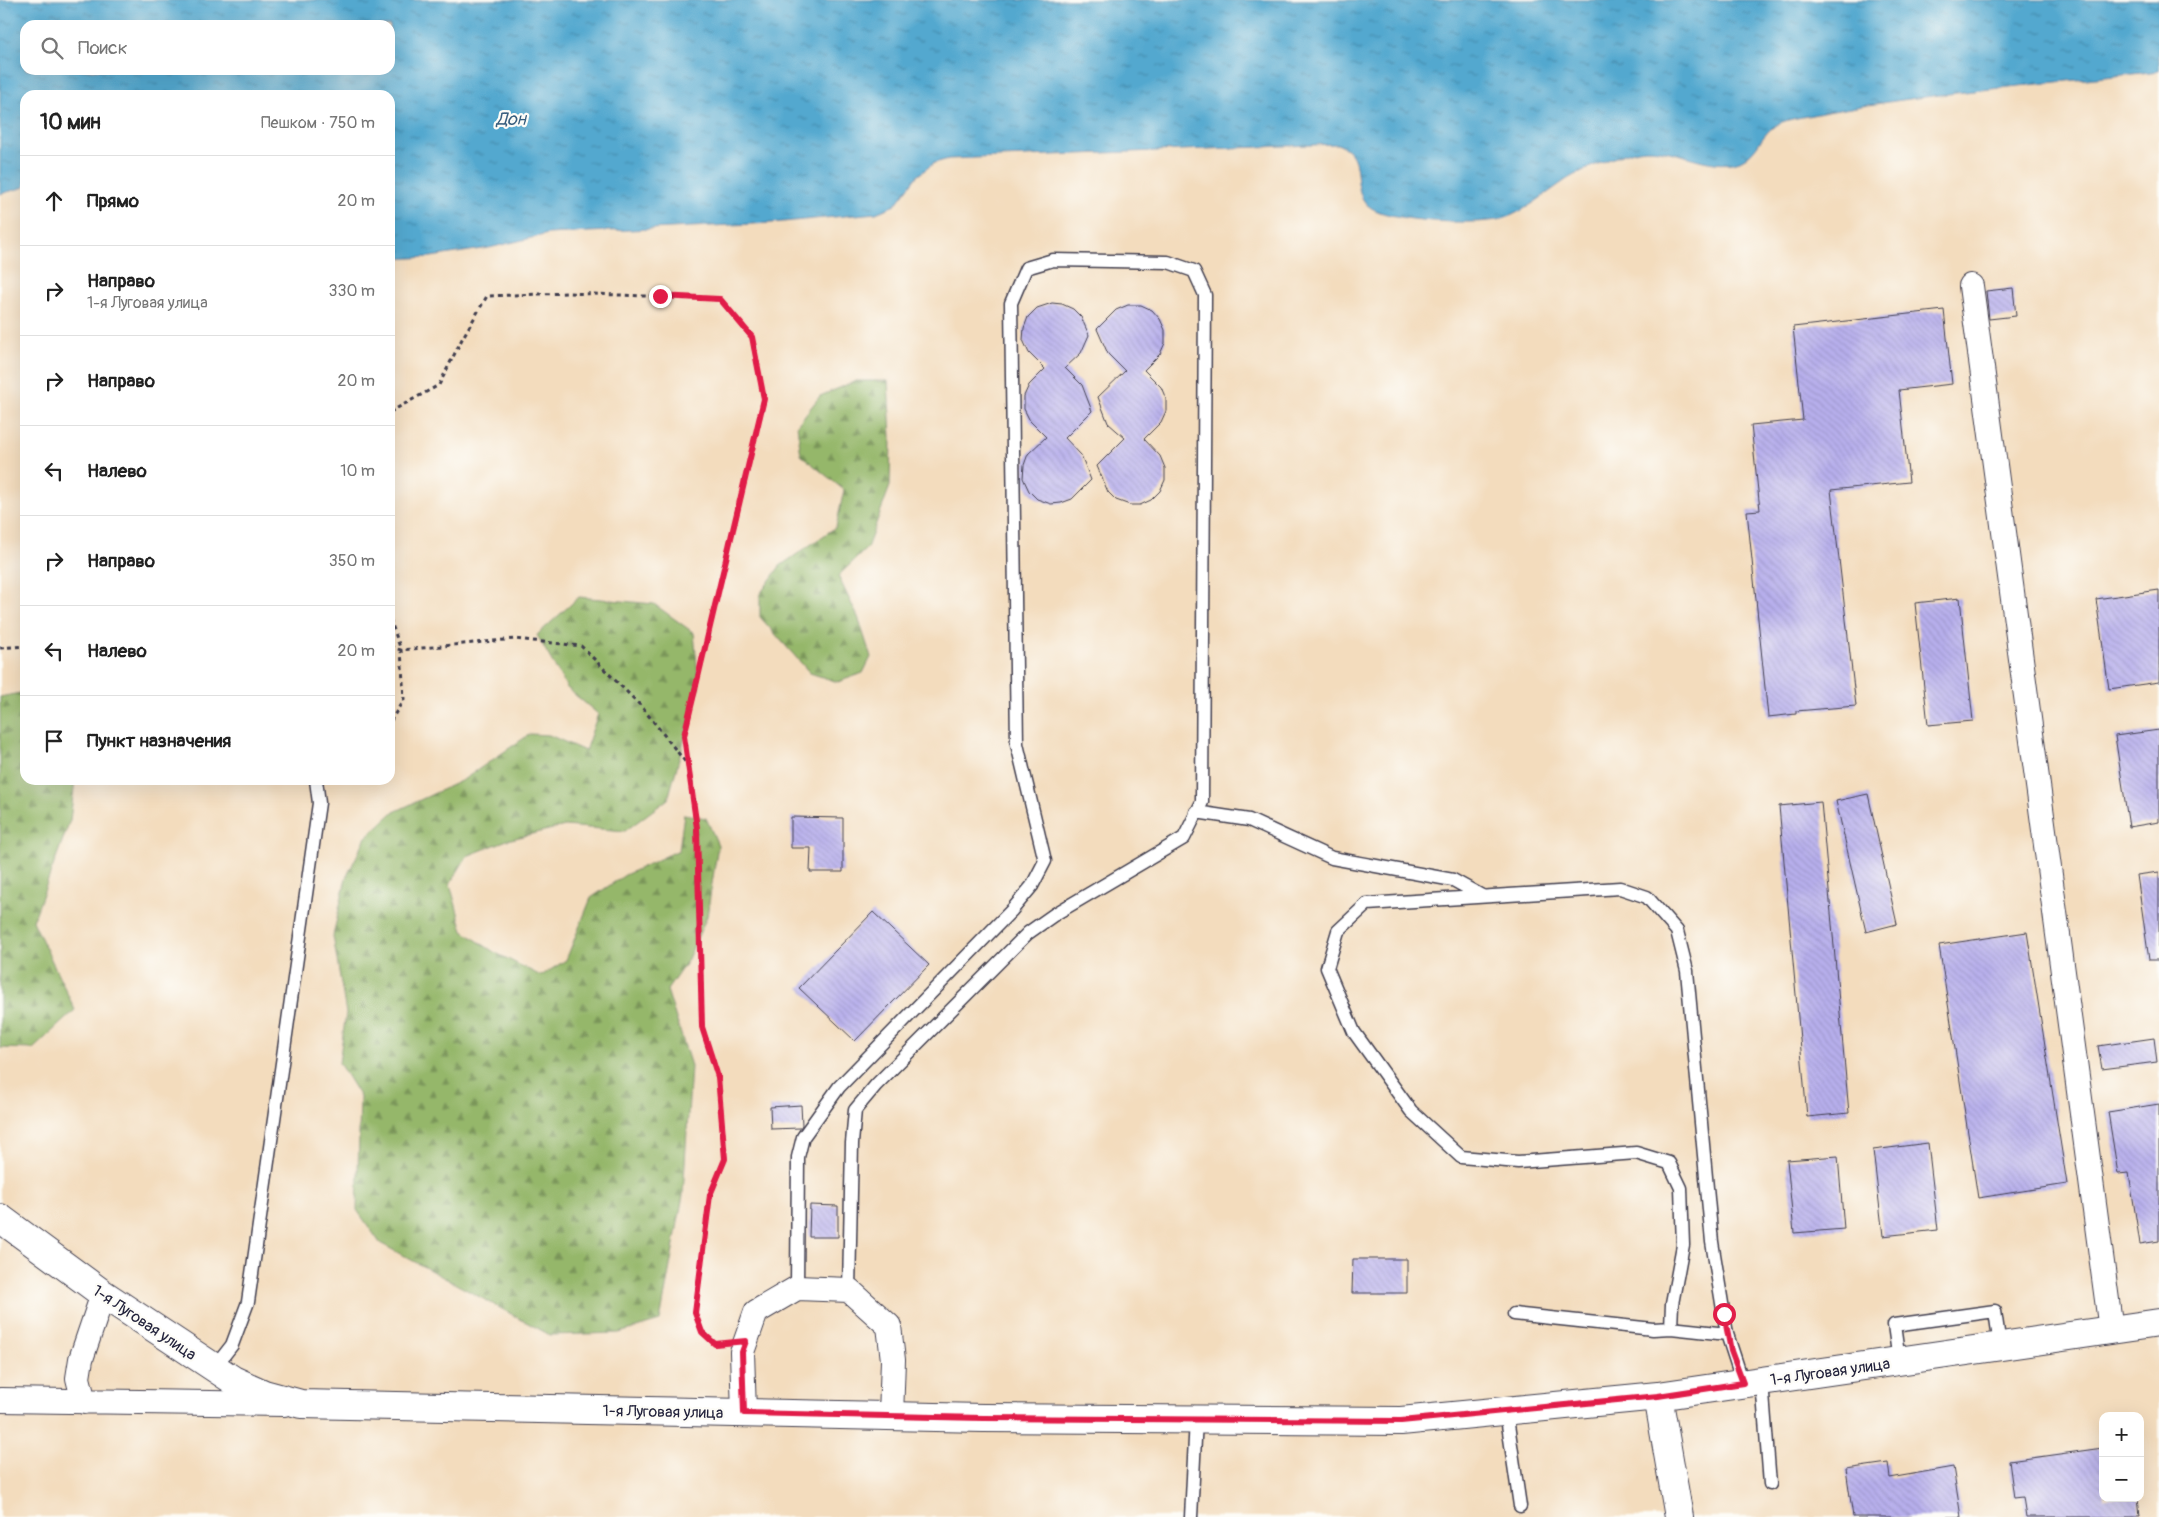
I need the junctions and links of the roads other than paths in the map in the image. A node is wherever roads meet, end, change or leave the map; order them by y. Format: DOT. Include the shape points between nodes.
graph roads {
  1 [pos="1971,286"];
  2 [pos="317,785"];
  3 [pos="1196,812"];
  4 [pos="1482,896"];
  5 [pos="0,1218"];
  6 [pos="797,1288"];
  7 [pos="849,1290"];
  8 [pos="103,1294"];
  9 [pos="1514,1314"];
  10 [pos="2159,1323"];
  11 [pos="1671,1328"];
  12 [pos="2111,1330"];
  13 [pos="1727,1334"];
  14 [pos="2000,1346"];
  15 [pos="1900,1361"];
  16 [pos="214,1368"];
  17 [pos="1753,1382"];
  18 [pos="1658,1396"];
  19 [pos="0,1400"];
  20 [pos="84,1402"];
  21 [pos="301,1404"];
  22 [pos="1506,1410"];
  23 [pos="744,1413"];
  24 [pos="891,1416"];
  25 [pos="1196,1419"];
  26 [pos="1770,1484"];
  27 [pos="1520,1506"];
  28 [pos="1191,1517"];
  29 [pos="1679,1517"];
  1 -- 12 [label="street"];
  2 -- 16 [label="lane" via="319,803 248,1302 232,1345"];
  3 -- 4 [label="lane" via="1249,820 1332,858 1453,880"];
  3 -- 6 [label="lane" via="1202,802 1206,295 1194,271 1168,262 1053,260 1026,268 1011,303 1017,744 1045,862 1032,886 1012,910 839,1087 804,1137 798,1157"];
  3 -- 7 [label="lane" via="1184,838 1028,933 876,1084 855,1110"];
  4 -- 11 [label="lane" via="1367,904 1338,931 1327,968 1354,1032 1411,1111 1461,1156 1518,1162 1636,1153 1669,1163 1681,1188 1683,1245"];
  4 -- 13 [label="lane" via="1620,888 1647,897 1677,931 1687,971 1712,1242"];
  5 -- 8 [label="main road, 1-я Луговая улица"];
  6 -- 7 [label="street"];
  6 -- 23 [label="street" via="756,1312 742,1352"];
  7 -- 24 [label="street" via="889,1326 893,1360"];
  8 -- 16 [label="main road, 1-я Луговая улица"];
  8 -- 20 [label="street" via="81,1359 78,1378"];
  9 -- 11 [label="lane" via="1652,1329"];
  10 -- 12 [label="main road, 1-я Луговая улица"];
  11 -- 13 [label="lane"];
  12 -- 14 [label="main road, 1-я Луговая улица"];
  13 -- 17 [label="lane"];
  14 -- 15 [label="main road, 1-я Луговая улица"];
  14 -- 15 [label="lane" via="1995,1311 1894,1325"];
  15 -- 17 [label="main road, 1-я Луговая улица"];
  16 -- 21 [label="main road, 1-я Луговая улица" via="264,1394"];
  17 -- 18 [label="main road, 1-я Луговая улица"];
  17 -- 26 [label="lane"];
  18 -- 22 [label="main road, 1-я Луговая улица"];
  18 -- 29 [label="main road"];
  19 -- 20 [label="street, 1-я Луговая улица"];
  20 -- 21 [label="street, 1-я Луговая улица"];
  21 -- 23 [label="main road, 1-я Луговая улица"];
  22 -- 25 [label="main road, 1-я Луговая улица" via="1401,1421"];
  22 -- 27 [label="lane"];
  23 -- 24 [label="main road, 1-я Луговая улица"];
  24 -- 25 [label="main road, 1-я Луговая улица"];
  25 -- 28 [label="lane"];
}
